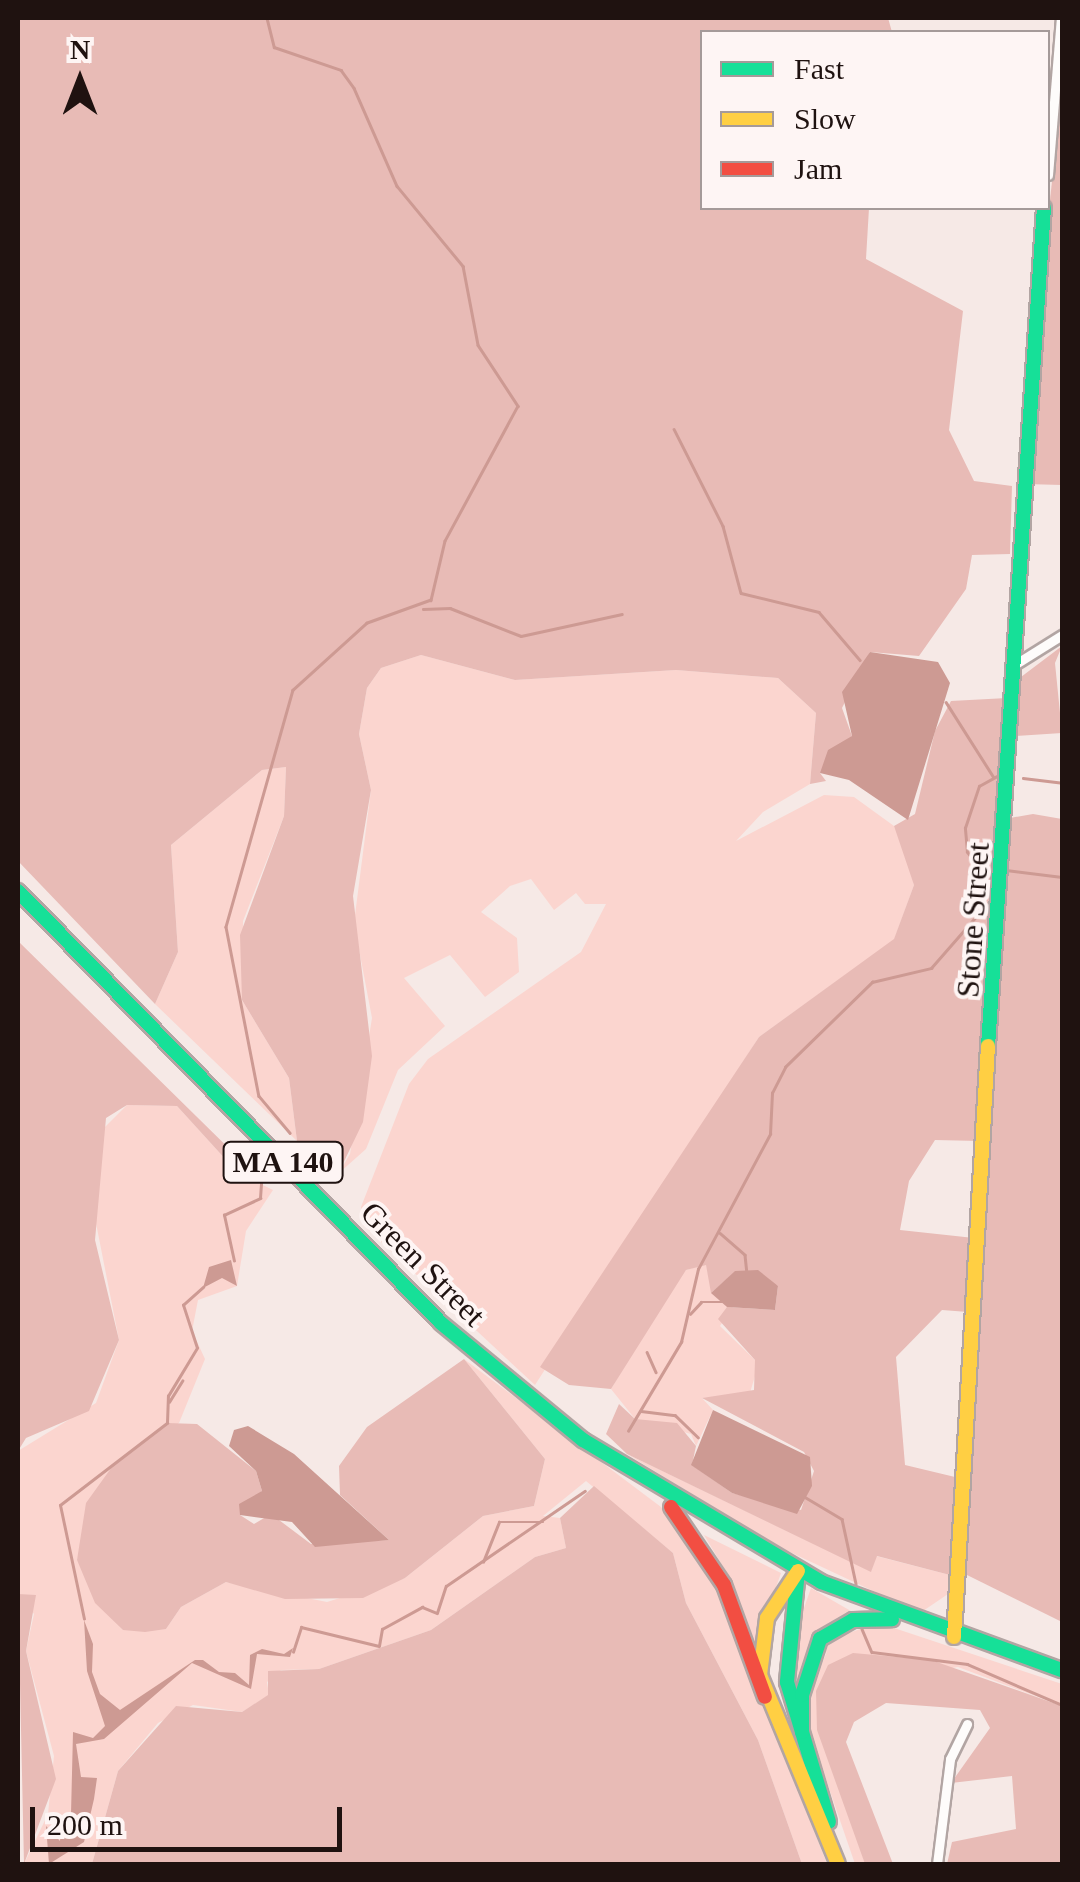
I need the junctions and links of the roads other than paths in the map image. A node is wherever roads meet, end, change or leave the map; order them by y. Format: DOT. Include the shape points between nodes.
graph roads {
  1 [pos="1061,18"];
  2 [pos="1050,151"];
  3 [pos="1044,210"];
  4 [pos="1062,635"];
  5 [pos="1014,665"];
  6 [pos="18,891"];
  7 [pos="657,1492"];
  8 [pos="798,1571"];
  9 [pos="908,1620"];
  10 [pos="954,1637"];
  11 [pos="1062,1670"];
  12 [pos="765,1696"];
  13 [pos="967,1724"];
  14 [pos="802,1732"];
  15 [pos="840,1864"];
  16 [pos="937,1864"];
  1 -- 2 [label="street"];
  3 -- 5 [label="main road, Stone Street"];
  4 -- 5 [label="street"];
  5 -- 10 [label="main road, Stone Street"];
  6 -- 7 [label="main road, Green Street / MA 140" via="441,1323"];
  7 -- 8 [label="main road, Green Street / MA 140"];
  7 -- 12 [label="main road" via="720,1576"];
  8 -- 9 [label="main road, MA 140"];
  8 -- 12 [label="main road" via="762,1634"];
  8 -- 14 [label="main road" via="786,1666"];
  9 -- 10 [label="main road, MA 140"];
  9 -- 14 [label="main road" via="853,1620 825,1634 806,1674"];
  10 -- 11 [label="main road, MA 140"];
  12 -- 15 [label="main road"];
  13 -- 16 [label="street" via="950,1759"];
  14 -- 15 [label="main road"];
}
